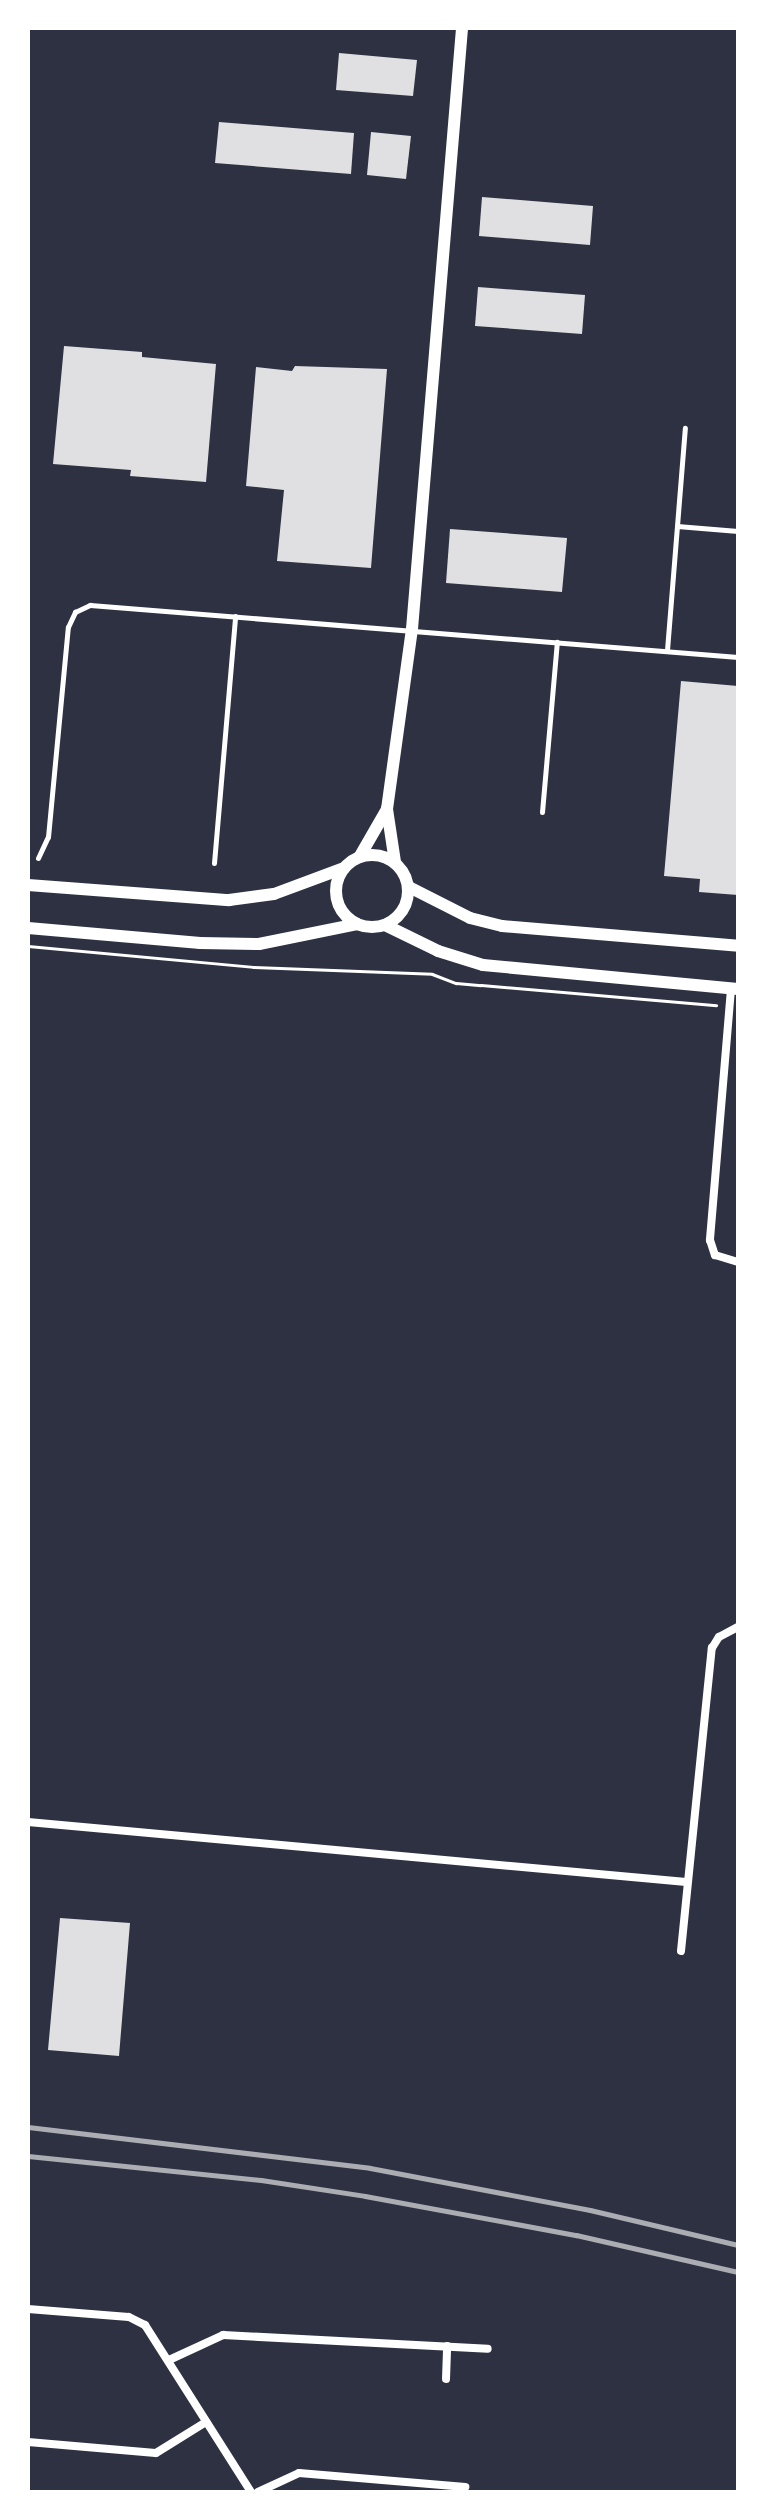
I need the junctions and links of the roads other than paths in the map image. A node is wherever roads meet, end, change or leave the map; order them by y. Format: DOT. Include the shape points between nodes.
graph roads {
  1 [pos="462,28"];
  2 [pos="685,428"];
  3 [pos="677,526"];
  4 [pos="738,531"];
  5 [pos="235,616"];
  6 [pos="412,629"];
  7 [pos="557,642"];
  8 [pos="667,650"];
  9 [pos="738,657"];
  10 [pos="387,809"];
  11 [pos="542,812"];
  12 [pos="360,856"];
  13 [pos="38,858"];
  14 [pos="395,862"];
  15 [pos="214,863"];
  16 [pos="344,868"];
  17 [pos="28,885"];
  18 [pos="409,887"];
  19 [pos="357,924"];
  20 [pos="385,925"];
  21 [pos="28,928"];
  22 [pos="738,946"];
  23 [pos="735,989"];
  24 [pos="738,1262"];
  25 [pos="738,1627"];
  26 [pos="28,1822"];
  27 [pos="686,1882"];
  28 [pos="681,1951"];
  29 [pos="28,2309"];
  30 [pos="447,2346"];
  31 [pos="488,2349"];
  32 [pos="169,2360"];
  33 [pos="446,2379"];
  34 [pos="206,2422"];
  35 [pos="28,2442"];
  36 [pos="465,2487"];
  37 [pos="251,2492"];
  38 [pos="258,2492"];
  1 -- 6 [label="street"];
  2 -- 3 [label="lane"];
  3 -- 4 [label="lane"];
  3 -- 8 [label="lane"];
  5 -- 6 [label="lane"];
  5 -- 13 [label="lane" via="90,605 75,612 68,627 48,837"];
  5 -- 15 [label="lane"];
  6 -- 7 [label="lane"];
  6 -- 10 [label="street"];
  7 -- 8 [label="lane"];
  7 -- 11 [label="lane"];
  8 -- 9 [label="lane"];
  10 -- 12 [label="street"];
  10 -- 14 [label="street"];
  12 -- 14 [label="street"];
  12 -- 16 [label="street"];
  14 -- 18 [label="street"];
  16 -- 17 [label="street" via="274,894 229,900"];
  16 -- 19 [label="street" via="338,904"];
  18 -- 20 [label="street" via="403,910"];
  18 -- 22 [label="street" via="470,918 502,926"];
  19 -- 20 [label="street"];
  19 -- 21 [label="street" via="259,944"];
  20 -- 23 [label="street" via="438,951 483,965"];
  23 -- 24 [label="street" via="710,1240 715,1255"];
  25 -- 27 [label="street" via="719,1637 712,1648"];
  26 -- 27 [label="street"];
  27 -- 28 [label="street"];
  29 -- 32 [label="street" via="129,2317 145,2325"];
  30 -- 31 [label="street"];
  30 -- 32 [label="street" via="223,2335"];
  30 -- 33 [label="street"];
  32 -- 34 [label="street"];
  34 -- 35 [label="street" via="156,2453"];
  34 -- 37 [label="street"];
  36 -- 38 [label="street" via="299,2473"];
}
